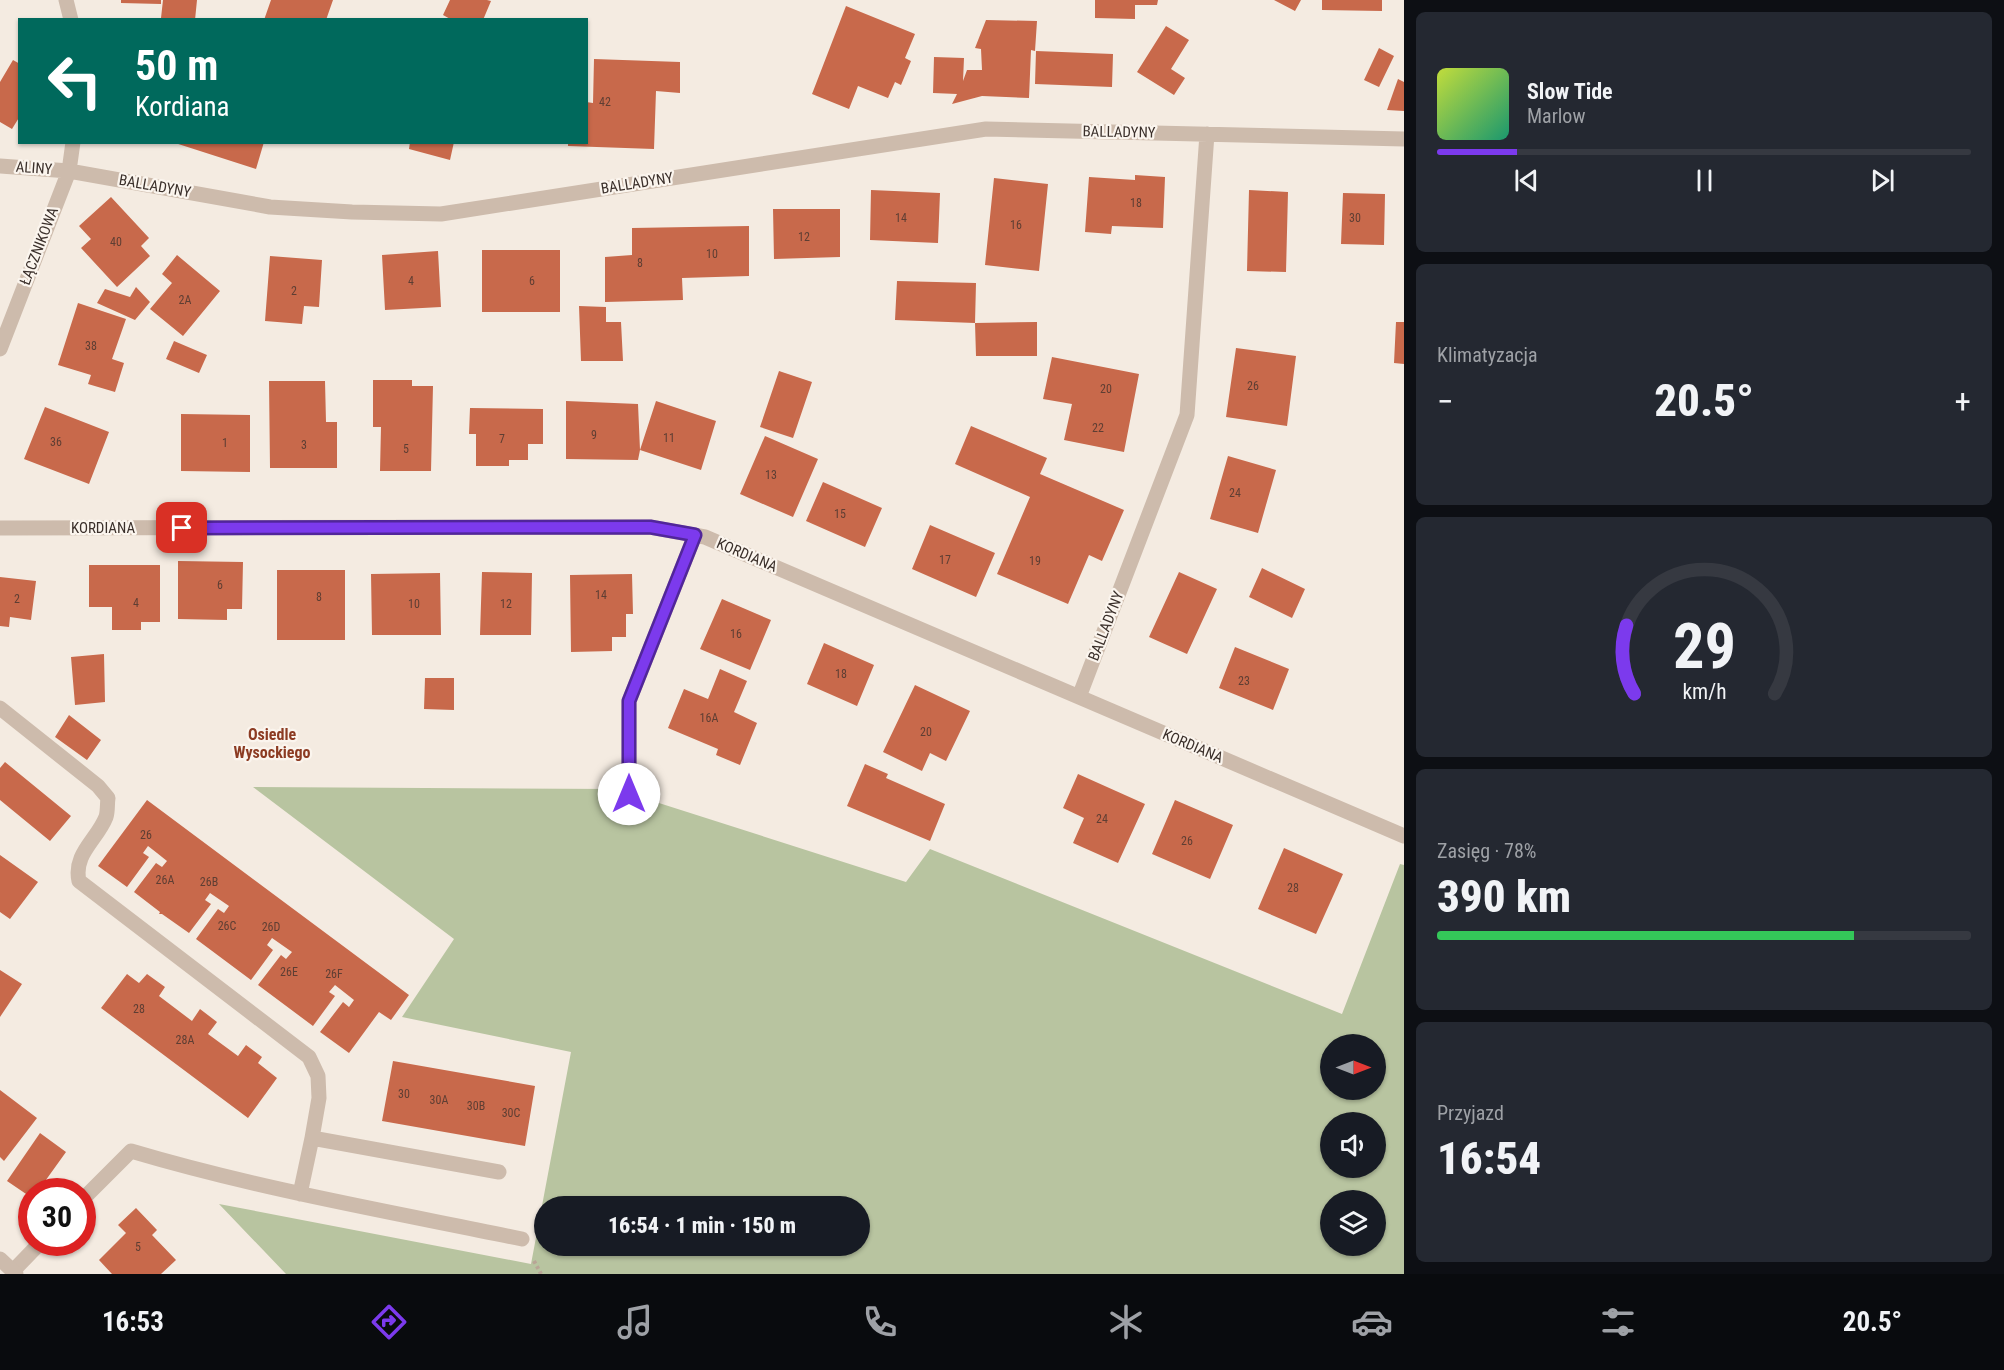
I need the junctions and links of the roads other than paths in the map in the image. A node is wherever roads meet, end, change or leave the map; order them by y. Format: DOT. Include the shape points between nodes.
graph roads {
  1 [pos="66,0"];
  2 [pos="70,18"];
  3 [pos="1207,134"];
  4 [pos="1404,139"];
  5 [pos="73,144"];
  6 [pos="0,166"];
  7 [pos="69,171"];
  8 [pos="0,348"];
  9 [pos="0,528"];
  10 [pos="695,535"];
  11 [pos="1079,697"];
  12 [pos="0,708"];
  13 [pos="629,794"];
  14 [pos="1404,837"];
  15 [pos="312,1138"];
  16 [pos="499,1172"];
  17 [pos="96,1186"];
  18 [pos="300,1194"];
  19 [pos="522,1239"];
  20 [pos="28,1256"];
  21 [pos="0,1259"];
  22 [pos="14,1272"];
  1 -- 2 [label="street"];
  3 -- 4 [label="street, BALLADYNY"];
  3 -- 7 [label="street, BALLADYNY" via="986,129 441,214 270,207"];
  3 -- 11 [label="street, BALLADYNY" via="1187,415"];
  5 -- 7 [label="street, ŁĄCZNIKOWA"];
  6 -- 7 [label="street, ALINY"];
  7 -- 8 [label="street, ŁĄCZNIKOWA"];
  9 -- 10 [label="street, KORDIANA" via="650,527"];
  10 -- 11 [label="street, KORDIANA"];
  10 -- 13 [label="street" via="629,701"];
  11 -- 14 [label="street, KORDIANA"];
  12 -- 15 [label="street" via="108,798 107,815 76,869 79,881 309,1057 318,1076 319,1098"];
  15 -- 16 [label="street"];
  15 -- 18 [label="street"];
  17 -- 18 [label="street" via="131,1151"];
  18 -- 19 [label="street"];
  20 -- 22 [label="street"];
  21 -- 22 [label="street"];
}
